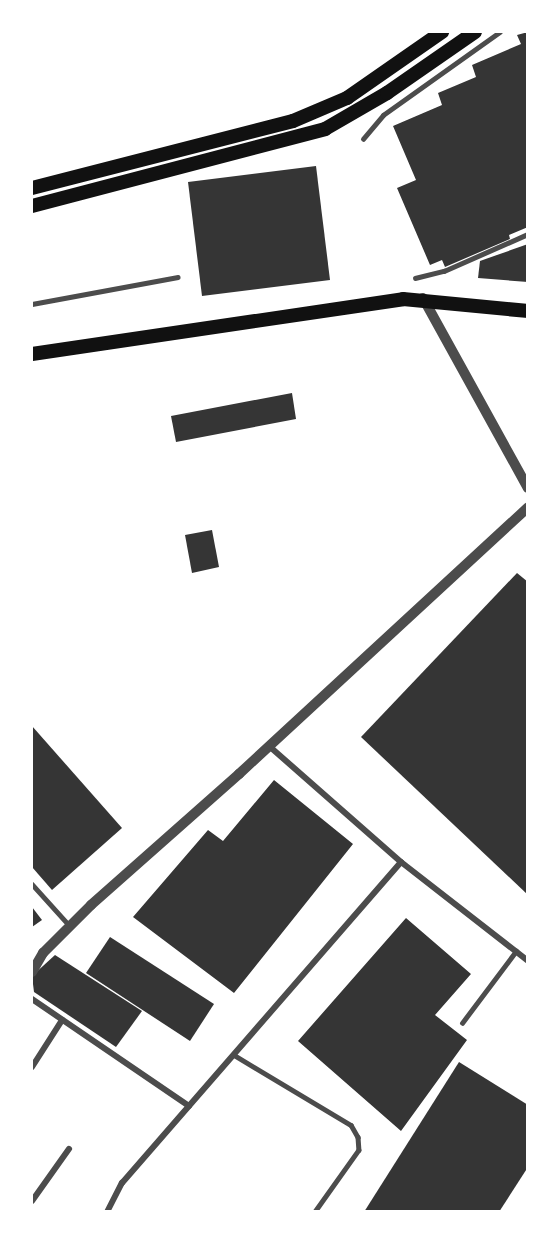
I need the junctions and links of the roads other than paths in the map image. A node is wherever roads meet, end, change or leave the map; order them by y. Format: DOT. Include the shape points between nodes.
graph roads {
  1 [pos="442,32"];
  2 [pos="475,32"];
  3 [pos="500,32"];
  4 [pos="363,139"];
  5 [pos="32,188"];
  6 [pos="32,206"];
  7 [pos="528,234"];
  8 [pos="178,277"];
  9 [pos="415,278"];
  10 [pos="423,298"];
  11 [pos="32,304"];
  12 [pos="528,311"];
  13 [pos="32,354"];
  14 [pos="528,488"];
  15 [pos="528,507"];
  16 [pos="269,746"];
  17 [pos="401,862"];
  18 [pos="32,884"];
  19 [pos="70,926"];
  20 [pos="516,951"];
  21 [pos="528,961"];
  22 [pos="32,972"];
  23 [pos="32,999"];
  24 [pos="62,1020"];
  25 [pos="462,1023"];
  26 [pos="234,1055"];
  27 [pos="32,1067"];
  28 [pos="189,1106"];
  29 [pos="69,1149"];
  30 [pos="32,1200"];
  31 [pos="107,1212"];
  32 [pos="315,1212"];
  1 -- 5 [label="main road" via="347,98 293,121"];
  2 -- 6 [label="main road" via="387,93 325,129"];
  3 -- 4 [label="lane" via="383,115"];
  7 -- 9 [label="lane" via="444,271"];
  8 -- 11 [label="lane"];
  10 -- 12 [label="main road"];
  10 -- 13 [label="main road" via="379,301"];
  10 -- 14 [label="street"];
  15 -- 16 [label="street"];
  16 -- 17 [label="street"];
  16 -- 19 [label="street"];
  17 -- 20 [label="street"];
  17 -- 26 [label="street"];
  18 -- 19 [label="lane"];
  19 -- 22 [label="street" via="43,953"];
  20 -- 21 [label="street"];
  20 -- 25 [label="lane"];
  23 -- 24 [label="street"];
  24 -- 27 [label="street"];
  24 -- 28 [label="street"];
  26 -- 28 [label="street"];
  26 -- 32 [label="lane" via="351,1125 358,1137 359,1150"];
  28 -- 31 [label="street" via="122,1183"];
  29 -- 30 [label="street"];
}
